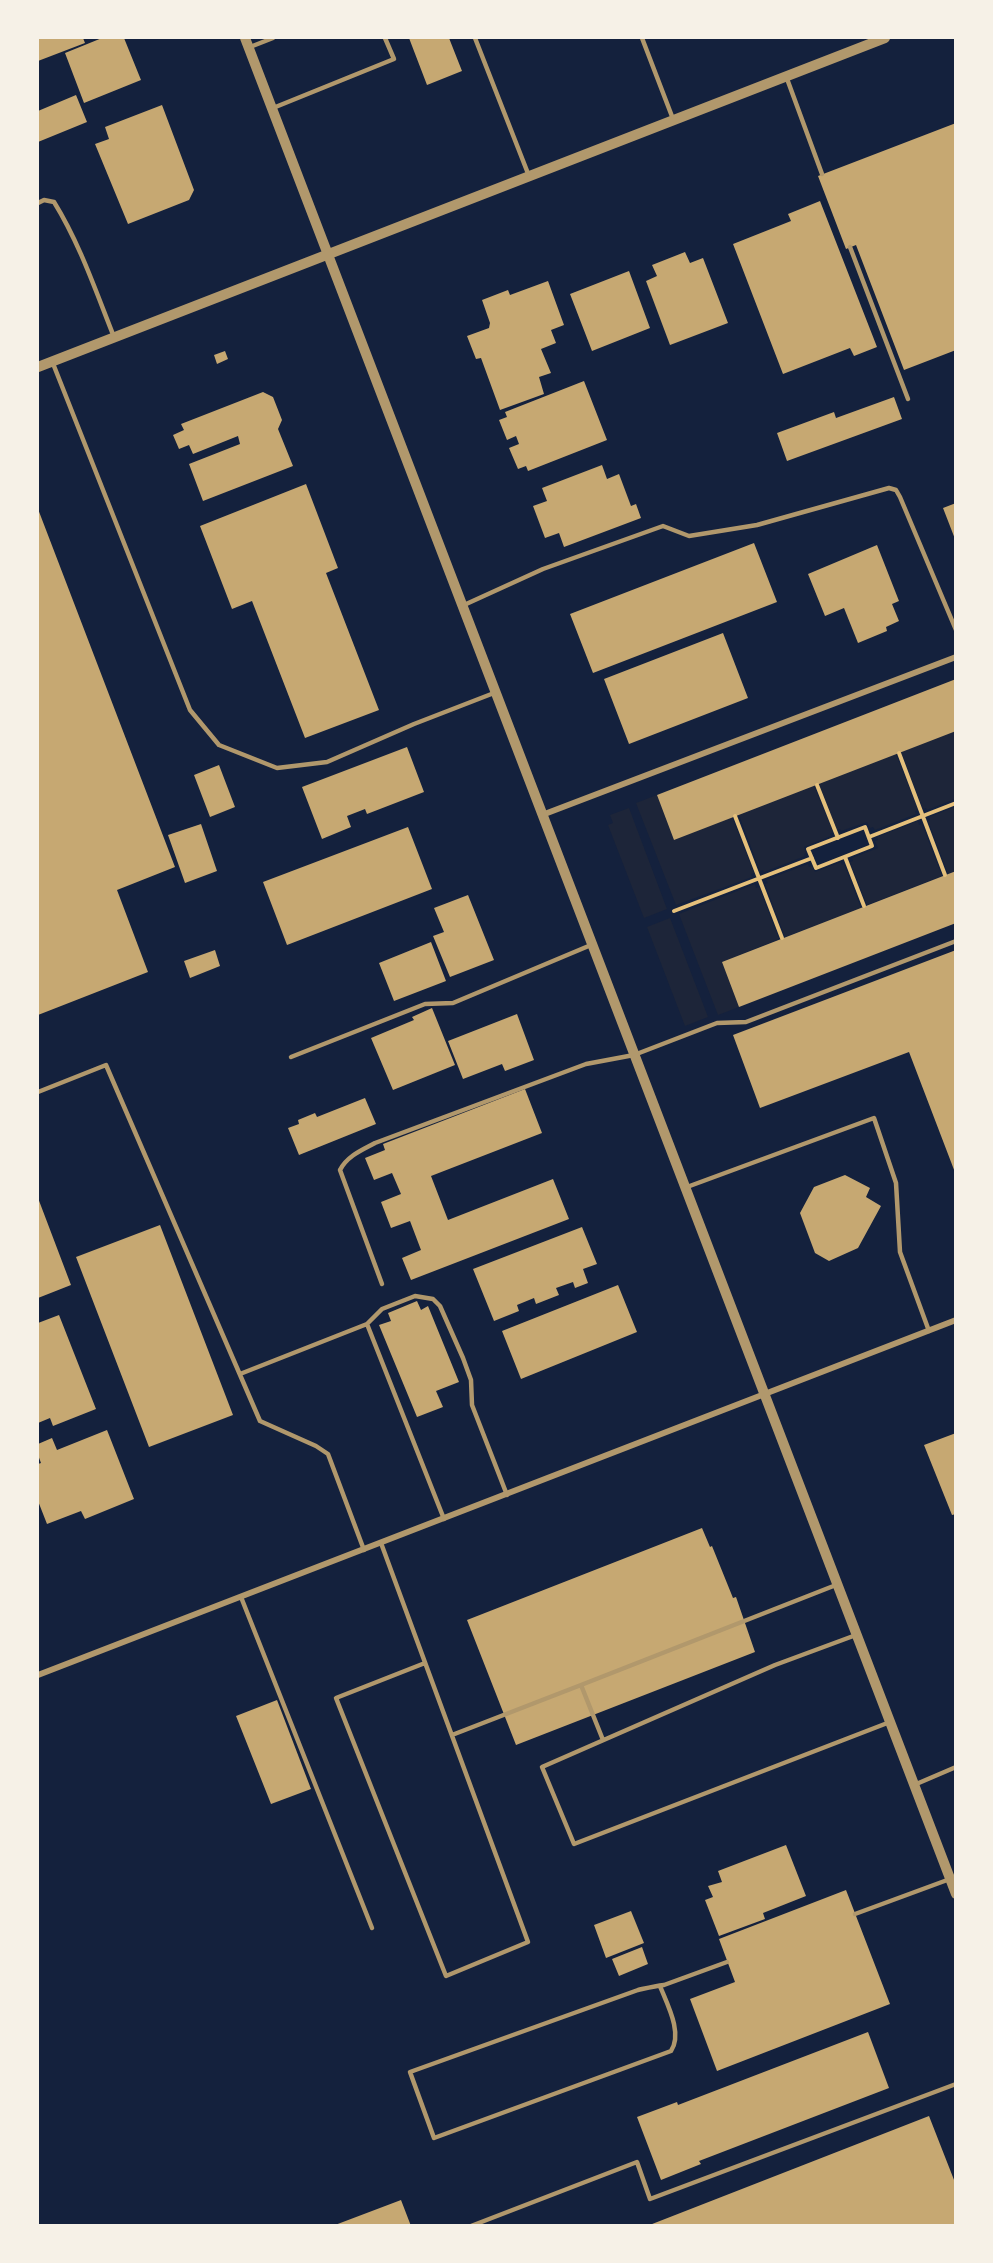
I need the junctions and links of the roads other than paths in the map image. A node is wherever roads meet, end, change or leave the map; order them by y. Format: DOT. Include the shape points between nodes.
graph roads {
  1 [pos="273,38"];
  2 [pos="385,38"];
  3 [pos="475,38"];
  4 [pos="642,38"];
  5 [pos="885,38"];
  6 [pos="247,43"];
  7 [pos="786,76"];
  8 [pos="272,109"];
  9 [pos="674,120"];
  10 [pos="822,174"];
  11 [pos="529,176"];
  12 [pos="38,203"];
  13 [pos="850,247"];
  14 [pos="327,254"];
  15 [pos="114,337"];
  16 [pos="52,362"];
  17 [pos="38,367"];
  18 [pos="908,399"];
  19 [pos="461,606"];
  20 [pos="956,630"];
  21 [pos="956,657"];
  22 [pos="495,693"];
  23 [pos="542,816"];
  24 [pos="956,941"];
  25 [pos="591,945"];
  26 [pos="634,1055"];
  27 [pos="291,1057"];
  28 [pos="38,1092"];
  29 [pos="686,1188"];
  30 [pos="382,1284"];
  31 [pos="956,1320"];
  32 [pos="367,1324"];
  33 [pos="929,1330"];
  34 [pos="240,1374"];
  35 [pos="764,1394"];
  36 [pos="507,1495"];
  37 [pos="444,1519"];
  38 [pos="381,1543"];
  39 [pos="364,1550"];
  40 [pos="837,1584"];
  41 [pos="241,1597"];
  42 [pos="857,1635"];
  43 [pos="425,1663"];
  44 [pos="38,1675"];
  45 [pos="581,1685"];
  46 [pos="890,1722"];
  47 [pos="452,1736"];
  48 [pos="603,1740"];
  49 [pos="956,1767"];
  50 [pos="914,1785"];
  51 [pos="950,1878"];
  52 [pos="956,1893"];
  53 [pos="855,1914"];
  54 [pos="372,1928"];
  55 [pos="727,1962"];
  56 [pos="660,1986"];
  57 [pos="956,2084"];
  58 [pos="471,2226"];
  1 -- 6 [label="lane"];
  2 -- 8 [label="lane" via="394,59"];
  3 -- 11 [label="lane"];
  4 -- 9 [label="lane"];
  5 -- 7 [label="street"];
  6 -- 8 [label="street"];
  7 -- 9 [label="street"];
  7 -- 10 [label="lane"];
  8 -- 14 [label="street"];
  9 -- 11 [label="street"];
  11 -- 14 [label="street"];
  12 -- 15 [label="lane" via="54,202 64,217"];
  13 -- 18 [label="lane"];
  14 -- 15 [label="street"];
  14 -- 19 [label="street"];
  15 -- 16 [label="street"];
  16 -- 17 [label="street"];
  16 -- 22 [label="lane" via="189,710 219,745 277,768 327,762"];
  19 -- 20 [label="lane" via="543,570 663,526 689,536 757,525 889,488 897,490"];
  19 -- 22 [label="street"];
  21 -- 23 [label="street"];
  22 -- 23 [label="street"];
  23 -- 25 [label="street"];
  24 -- 26 [label="lane" via="746,1022 717,1023"];
  25 -- 26 [label="street"];
  25 -- 27 [label="lane" via="453,1003 425,1004"];
  26 -- 29 [label="street"];
  26 -- 30 [label="lane" via="586,1064 520,1087 375,1143 343,1163 342,1181"];
  28 -- 34 [label="lane" via="106,1065"];
  29 -- 33 [label="lane" via="874,1118 896,1183 900,1252"];
  29 -- 35 [label="street"];
  31 -- 33 [label="street"];
  32 -- 34 [label="lane"];
  32 -- 36 [label="lane" via="382,1309 415,1296 433,1299 440,1306 471,1380 472,1405"];
  32 -- 37 [label="lane"];
  33 -- 35 [label="street"];
  34 -- 39 [label="lane" via="260,1421 328,1454"];
  35 -- 36 [label="street"];
  35 -- 40 [label="street"];
  36 -- 37 [label="street"];
  37 -- 38 [label="street"];
  38 -- 39 [label="street"];
  38 -- 43 [label="lane"];
  39 -- 41 [label="street"];
  40 -- 42 [label="street"];
  40 -- 45 [label="lane"];
  41 -- 44 [label="street"];
  41 -- 54 [label="lane"];
  42 -- 46 [label="street"];
  42 -- 48 [label="lane" via="775,1665"];
  43 -- 47 [label="lane"];
  43 -- 47 [label="lane" via="336,1698 446,1976 528,1942"];
  45 -- 47 [label="lane"];
  45 -- 48 [label="lane"];
  46 -- 48 [label="lane" via="574,1844 542,1767"];
  46 -- 50 [label="street"];
  49 -- 50 [label="lane"];
  50 -- 51 [label="street"];
  51 -- 52 [label="street"];
  51 -- 53 [label="lane"];
  55 -- 56 [label="lane"];
  56 -- 56 [label="lane" via="638,1990 410,2072 434,2138 671,2051 676,2035"];
  57 -- 58 [label="lane" via="650,2199 637,2162"];
}
